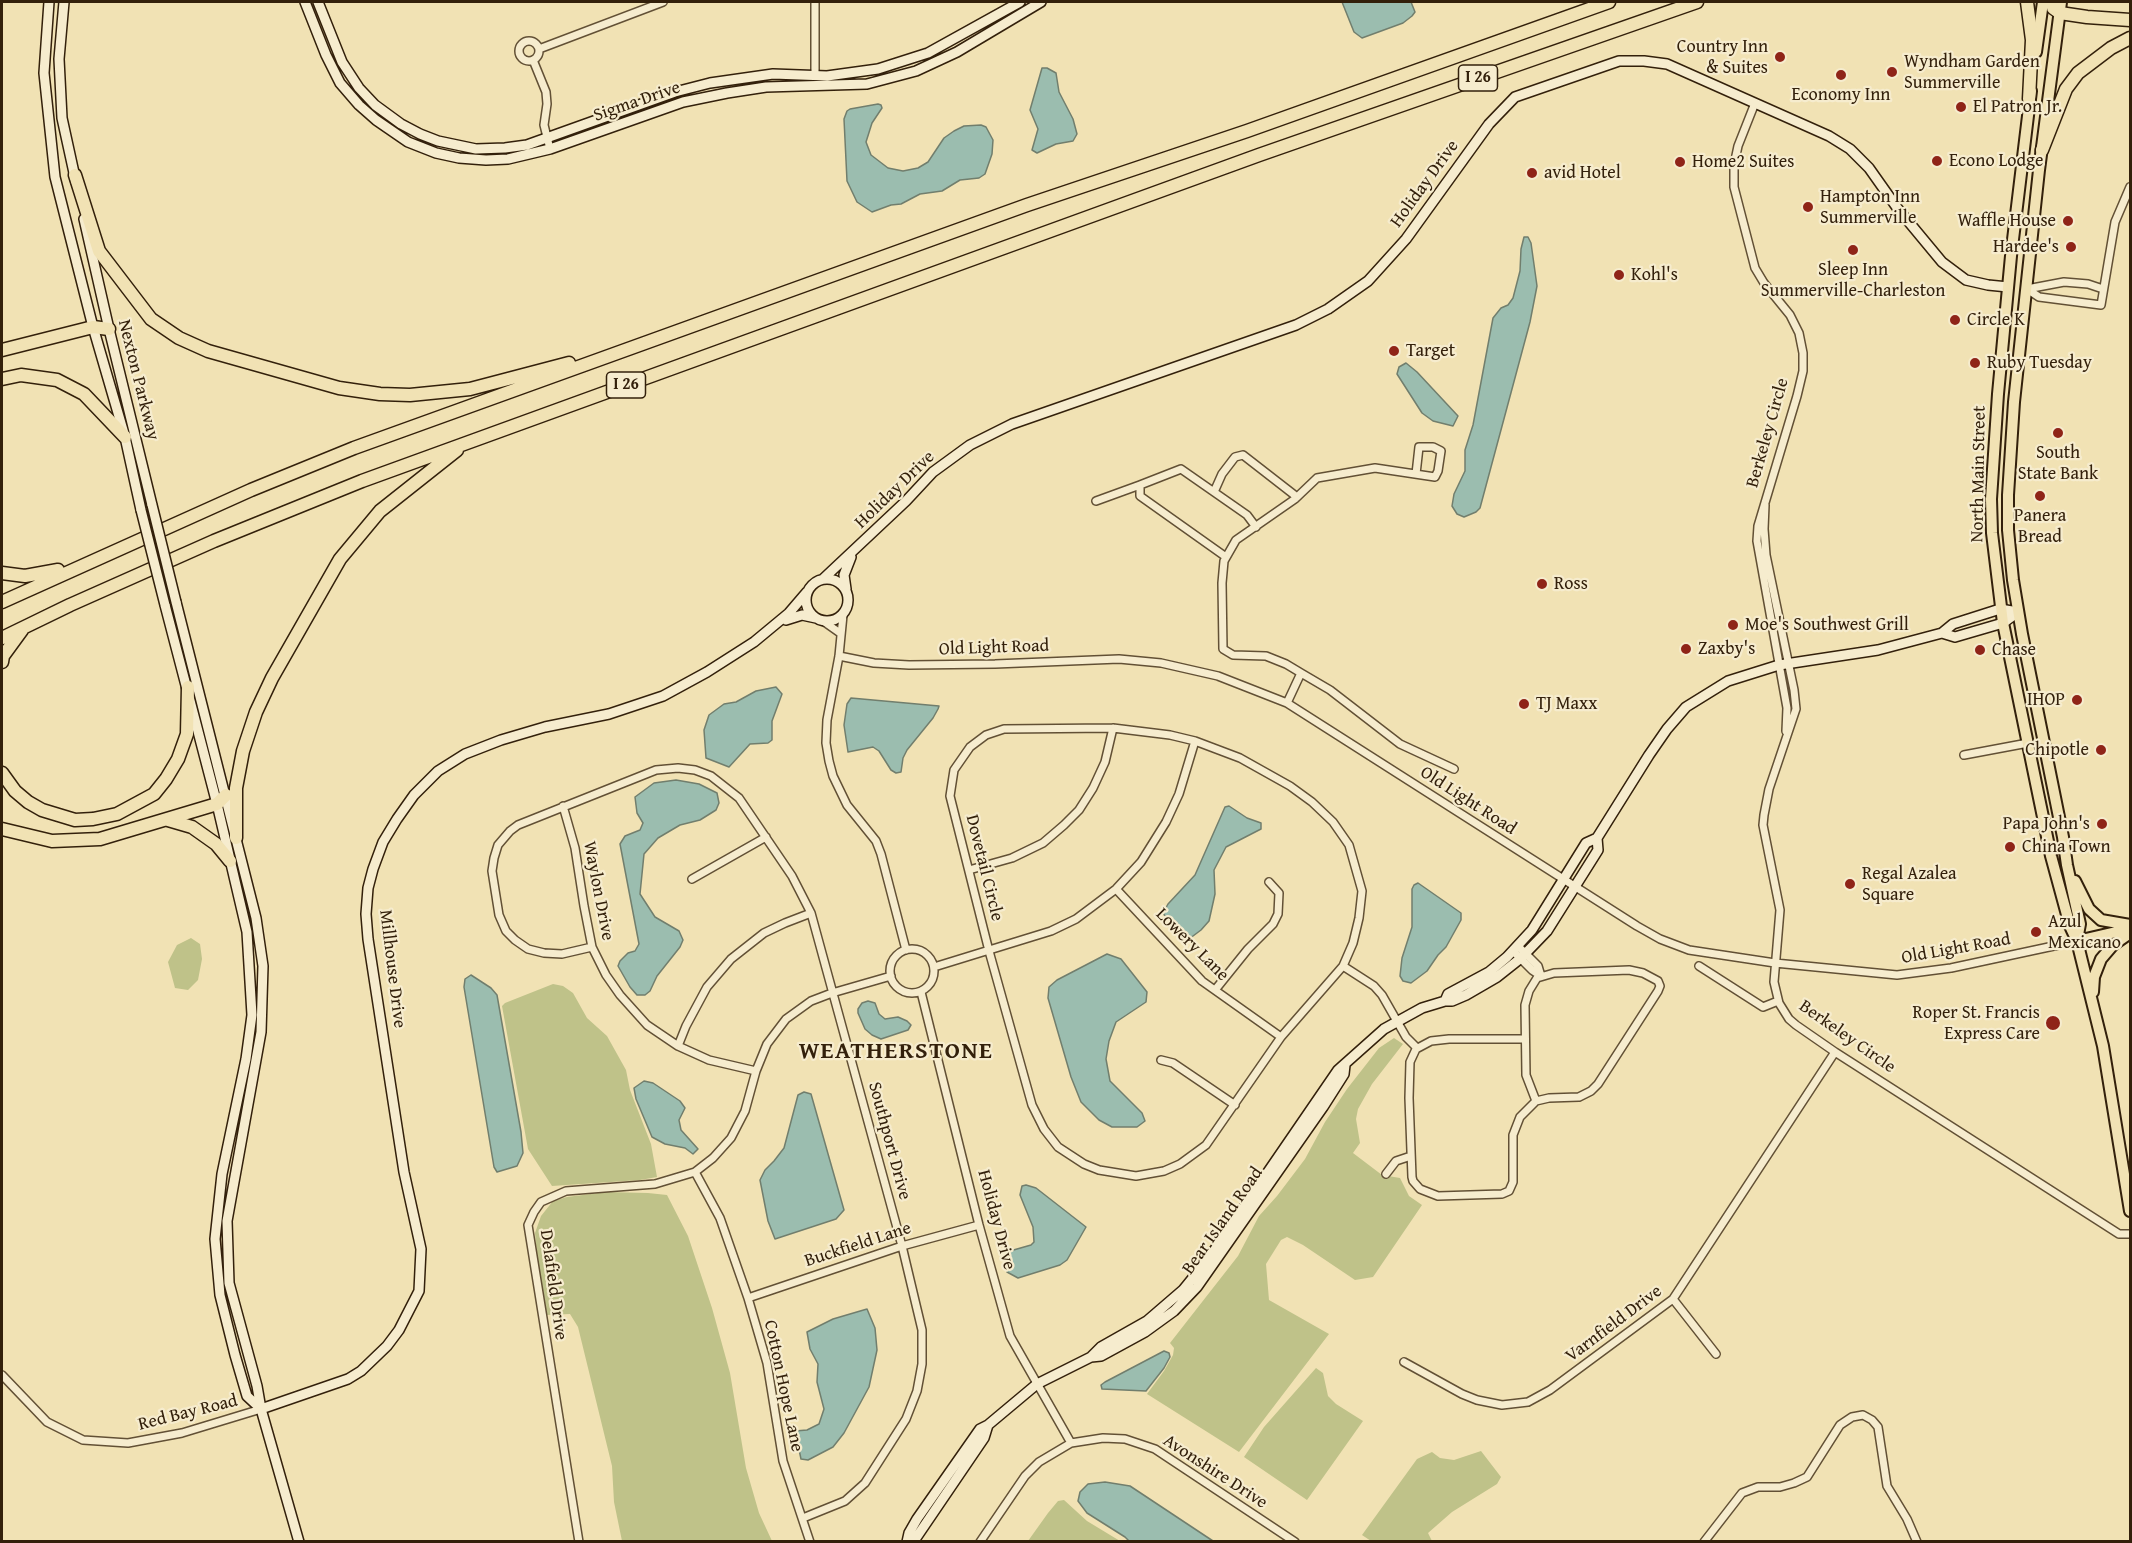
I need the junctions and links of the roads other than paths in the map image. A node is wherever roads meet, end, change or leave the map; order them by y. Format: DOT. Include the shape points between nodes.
graph roads {
  1 [pos="49,2"];
  2 [pos="64,2"];
  3 [pos="305,2"];
  4 [pos="318,2"];
  5 [pos="663,2"];
  6 [pos="815,2"];
  7 [pos="1020,2"];
  8 [pos="1041,2"];
  9 [pos="1609,2"];
  10 [pos="1697,2"];
  11 [pos="2027,2"];
  12 [pos="2043,2"];
  13 [pos="2058,5"];
  14 [pos="1012,8"];
  15 [pos="2130,20"];
  16 [pos="2130,38"];
  17 [pos="538,49"];
  18 [pos="533,60"];
  19 [pos="815,75"];
  20 [pos="814,86"];
  21 [pos="2030,99"];
  22 [pos="1755,104"];
  23 [pos="547,138"];
  24 [pos="550,149"];
  25 [pos="2042,150"];
  26 [pos="75,175"];
  27 [pos="2130,187"];
  28 [pos="2008,287"];
  29 [pos="2027,289"];
  30 [pos="2103,289"];
  31 [pos="93,327"];
  32 [pos="109,329"];
  33 [pos="2,350"];
  34 [pos="599,359"];
  35 [pos="2,379"];
  36 [pos="125,437"];
  37 [pos="468,442"];
  38 [pos="1416,474"];
  39 [pos="1140,485"];
  40 [pos="1214,492"];
  41 [pos="1297,497"];
  42 [pos="1096,501"];
  43 [pos="1256,527"];
  44 [pos="854,552"];
  45 [pos="1227,557"];
  46 [pos="77,567"];
  47 [pos="2,573"];
  48 [pos="823,579"];
  49 [pos="846,589"];
  50 [pos="807,592"];
  51 [pos="2,602"];
  52 [pos="2000,609"];
  53 [pos="2018,612"];
  54 [pos="843,615"];
  55 [pos="819,619"];
  56 [pos="778,623"];
  57 [pos="2003,623"];
  58 [pos="24,627"];
  59 [pos="840,633"];
  60 [pos="1942,633"];
  61 [pos="2,638"];
  62 [pos="839,656"];
  63 [pos="2,662"];
  64 [pos="1784,665"];
  65 [pos="1301,673"];
  66 [pos="188,687"];
  67 [pos="1287,703"];
  68 [pos="1113,728"];
  69 [pos="1195,741"];
  70 [pos="2028,742"];
  71 [pos="1964,756"];
  72 [pos="1454,770"];
  73 [pos="2,773"];
  74 [pos="221,799"];
  75 [pos="563,806"];
  76 [pos="168,820"];
  77 [pos="2,829"];
  78 [pos="766,837"];
  79 [pos="236,838"];
  80 [pos="1597,838"];
  81 [pos="230,861"];
  82 [pos="2067,865"];
  83 [pos="969,870"];
  84 [pos="1564,878"];
  85 [pos="692,879"];
  86 [pos="1269,882"];
  87 [pos="1575,885"];
  88 [pos="1116,889"];
  89 [pos="811,913"];
  90 [pos="2130,927"];
  91 [pos="2130,933"];
  92 [pos="2077,941"];
  93 [pos="592,947"];
  94 [pos="906,950"];
  95 [pos="989,951"];
  96 [pos="1519,952"];
  97 [pos="1775,963"];
  98 [pos="1343,966"];
  99 [pos="1699,966"];
  100 [pos="934,967"];
  101 [pos="891,976"];
  102 [pos="1541,976"];
  103 [pos="1215,990"];
  104 [pos="921,992"];
  105 [pos="832,993"];
  106 [pos="1778,1001"];
  107 [pos="2093,1004"];
  108 [pos="1397,1021"];
  109 [pos="1281,1037"];
  110 [pos="1525,1039"];
  111 [pos="678,1046"];
  112 [pos="1417,1048"];
  113 [pos="1835,1052"];
  114 [pos="1161,1060"];
  115 [pos="756,1071"];
  116 [pos="1536,1101"];
  117 [pos="1235,1105"];
  118 [pos="1411,1156"];
  119 [pos="695,1172"];
  120 [pos="1386,1174"];
  121 [pos="2130,1211"];
  122 [pos="978,1225"];
  123 [pos="2130,1234"];
  124 [pos="902,1246"];
  125 [pos="748,1298"];
  126 [pos="1673,1299"];
  127 [pos="1716,1354"];
  128 [pos="1404,1362"];
  129 [pos="2,1375"];
  130 [pos="1037,1384"];
  131 [pos="261,1409"];
  132 [pos="1071,1443"];
  133 [pos="802,1518"];
  134 [pos="299,1542"];
  135 [pos="579,1542"];
  136 [pos="810,1542"];
  137 [pos="909,1542"];
  138 [pos="980,1542"];
  139 [pos="1295,1542"];
  140 [pos="1704,1542"];
  141 [pos="1917,1542"];
  1 -- 31 [label="main road" via="44,73 55,177"];
  2 -- 26 [label="main road, Nexton Parkway" via="59,59 62,118"];
  3 -- 24 [label="main road, Sigma Drive" via="340,84 376,120 408,142 436,153 486,160"];
  4 -- 23 [label="main road, Sigma Drive" via="342,62 359,88 401,124 438,141 476,148 505,148"];
  5 -- 17 [label="street"];
  6 -- 19 [label="street"];
  7 -- 14 [label="main road, Sigma Drive"];
  8 -- 14 [label="main road, Sigma Drive"];
  9 -- 34 [label="highway, I 26"];
  10 -- 37 [label="highway, I 26" via="1259,155"];
  11 -- 21 [label="highway" via="2032,40"];
  12 -- 21 [label="main road, North Main Street"];
  13 -- 15 [label="highway" via="2087,17"];
  13 -- 25 [label="main road, North Main Street"];
  14 -- 19 [label="main road, Sigma Drive" via="904,62 878,69"];
  14 -- 20 [label="main road, Sigma Drive" via="957,52 916,71 867,84"];
  16 -- 25 [label="highway" via="2078,73 2066,89"];
  17 -- 18 [label="street"];
  17 -- 18 [label="street" via="530,41 520,48 524,59"];
  18 -- 23 [label="street" via="546,92 543,125"];
  19 -- 20 [label="main road"];
  19 -- 23 [label="main road, Sigma Drive" via="773,74 700,85"];
  20 -- 24 [label="main road, Sigma Drive" via="766,87 683,102"];
  21 -- 28 [label="main road, North Main Street"];
  22 -- 28 [label="main road, Holiday Drive" via="1850,149 1955,273 1966,280"];
  22 -- 44 [label="main road, Holiday Drive" via="1667,64 1644,61 1619,61 1515,97 1488,124 1406,239 1368,281 1328,309 1296,326 1012,424 970,445 933,472"];
  22 -- 64 [label="street, Berkeley Circle" via="1738,146 1734,187 1755,268 1799,333 1803,371 1757,541"];
  23 -- 24 [label="street"];
  25 -- 29 [label="main road, North Main Street"];
  26 -- 32 [label="main road, Nexton Parkway"];
  26 -- 34 [label="highway" via="99,251 151,319 208,351 339,388 410,395 470,389"];
  27 -- 30 [label="street" via="2115,222"];
  28 -- 29 [label="main road"];
  28 -- 52 [label="main road, North Main Street" via="1991,499"];
  29 -- 30 [label="street" via="2064,282"];
  29 -- 30 [label="street" via="2038,297 2101,305"];
  29 -- 53 [label="main road, North Main Street" via="2008,495"];
  31 -- 32 [label="highway"];
  31 -- 33 [label="highway"];
  31 -- 36 [label="main road"];
  32 -- 74 [label="main road, Nexton Parkway, bridge" via="217,763"];
  34 -- 46 [label="highway, I 26" via="354,448"];
  35 -- 36 [label="highway" via="21,375 57,380 84,394"];
  36 -- 66 [label="main road, bridge"];
  37 -- 58 [label="highway, I 26" via="214,541"];
  37 -- 79 [label="highway" via="380,511 340,559 256,712 237,788"];
  38 -- 38 [label="street" via="1435,477 1441,452 1433,447 1419,447"];
  38 -- 41 [label="street" via="1376,468 1317,478"];
  39 -- 40 [label="street" via="1181,470"];
  39 -- 42 [label="street"];
  39 -- 45 [label="street" via="1140,496"];
  40 -- 41 [label="street" via="1221,474 1242,455"];
  40 -- 43 [label="street" via="1247,515"];
  41 -- 43 [label="street"];
  43 -- 45 [label="street" via="1236,540"];
  44 -- 48 [label="main road, Holiday Drive"];
  44 -- 49 [label="main road, Holiday Drive" via="844,575"];
  45 -- 65 [label="street" via="1222,583 1223,649 1233,655 1266,656"];
  46 -- 47 [label="highway" via="25,576"];
  46 -- 51 [label="highway, I 26"];
  48 -- 49 [label="main road" via="837,580"];
  48 -- 50 [label="main road"];
  49 -- 54 [label="main road" via="849,603"];
  50 -- 55 [label="main road" via="807,607"];
  50 -- 56 [label="main road, Millhouse Drive"];
  52 -- 53 [label="main road"];
  52 -- 57 [label="main road, North Main Street"];
  52 -- 60 [label="main road" via="1953,624"];
  53 -- 57 [label="main road"];
  53 -- 82 [label="main road, North Main Street"];
  54 -- 55 [label="main road" via="830,621"];
  54 -- 59 [label="street"];
  55 -- 56 [label="main road" via="802,615"];
  55 -- 59 [label="street"];
  56 -- 131 [label="main road, Millhouse Drive" via="707,672 663,696 609,714 545,727 465,754 438,771 397,819 373,869 366,914 404,1172 421,1249 419,1292 399,1330 361,1371"];
  57 -- 60 [label="main road" via="1955,637"];
  57 -- 70 [label="main road, North Main Street"];
  58 -- 61 [label="highway, I 26"];
  58 -- 63 [label="highway"];
  59 -- 62 [label="street"];
  60 -- 64 [label="main road" via="1878,650"];
  62 -- 67 [label="street, Old Light Road" via="909,665 1097,659 1161,663 1218,676"];
  62 -- 94 [label="street" via="827,720 829,761 847,806 876,841"];
  64 -- 80 [label="main road" via="1728,681 1686,707 1649,755"];
  64 -- 97 [label="street, Berkeley Circle" via="1785,737 1763,825 1780,910"];
  65 -- 67 [label="street"];
  65 -- 72 [label="street" via="1330,690 1400,744"];
  66 -- 73 [label="highway" via="187,734 178,759 154,794 117,814 75,820 50,813 28,802"];
  66 -- 74 [label="main road"];
  67 -- 84 [label="street, Old Light Road"];
  68 -- 69 [label="street, Dovetail Circle"];
  68 -- 83 [label="street" via="1105,762 1093,788 1064,825 1043,843 1012,858"];
  68 -- 83 [label="street, Dovetail Circle" via="1004,729 986,735 970,747 954,770 950,796"];
  69 -- 88 [label="street" via="1166,822 1141,862"];
  69 -- 98 [label="street, Dovetail Circle" via="1240,758 1290,786 1333,822 1349,846 1362,891 1353,943"];
  70 -- 71 [label="street"];
  70 -- 92 [label="main road, North Main Street" via="2051,856"];
  74 -- 76 [label="highway"];
  74 -- 79 [label="main road"];
  74 -- 81 [label="main road"];
  75 -- 78 [label="street, Southport Drive" via="656,770 695,770 732,791"];
  75 -- 93 [label="street, Waylon Drive" via="575,848"];
  75 -- 93 [label="street, Southport Drive" via="518,825 498,845 492,871 499,915 506,931 528,949 562,954"];
  76 -- 77 [label="highway" via="100,839 52,841"];
  76 -- 81 [label="highway" via="192,827 216,844"];
  78 -- 85 [label="street"];
  78 -- 89 [label="street, Southport Drive"];
  79 -- 131 [label="main road" via="256,918 262,977 261,1032 227,1221 229,1283"];
  80 -- 84 [label="main road" via="1586,843"];
  80 -- 87 [label="main road" via="1598,850"];
  81 -- 131 [label="main road" via="247,932 252,1015 222,1174 215,1239 220,1294 235,1355 247,1396"];
  82 -- 90 [label="main road" via="2089,909 2101,920"];
  82 -- 92 [label="main road, North Main Street" via="2080,924"];
  83 -- 95 [label="street, Dovetail Circle"];
  84 -- 87 [label="street, Old Light Road"];
  84 -- 96 [label="main road, Bear Island Road"];
  86 -- 103 [label="street" via="1279,893 1278,915"];
  87 -- 96 [label="main road, Bear Island Road" via="1546,931"];
  87 -- 97 [label="street, Old Light Road" via="1673,945"];
  88 -- 95 [label="street" via="1068,923"];
  88 -- 103 [label="street, Lowery Lane" via="1190,969"];
  89 -- 105 [label="street, Southport Drive"];
  89 -- 111 [label="street" via="764,933 731,958 707,987"];
  90 -- 92 [label="main road"];
  91 -- 107 [label="main road" via="2100,960 2094,977"];
  92 -- 97 [label="street, Old Light Road" via="1951,968 1897,975"];
  92 -- 107 [label="main road, North Main Street"];
  93 -- 111 [label="street, Waylon Drive" via="626,1003 647,1025"];
  94 -- 100 [label="street" via="925,954"];
  94 -- 101 [label="street" via="895,959"];
  95 -- 100 [label="street"];
  95 -- 117 [label="street, Dovetail Circle" via="1032,1105 1058,1147 1083,1164 1136,1176 1172,1168 1206,1145"];
  96 -- 102 [label="street"];
  96 -- 108 [label="main road, Bear Island Road" via="1480,988"];
  97 -- 106 [label="street, Berkeley Circle"];
  98 -- 108 [label="street" via="1374,986"];
  98 -- 109 [label="street, Dovetail Circle"];
  99 -- 106 [label="street" via="1763,1007"];
  100 -- 104 [label="street" via="933,978"];
  101 -- 104 [label="street" via="901,990"];
  101 -- 105 [label="street, Delafield Drive"];
  102 -- 110 [label="street" via="1527,997"];
  102 -- 116 [label="street" via="1629,969 1658,981 1660,987 1599,1084 1578,1097"];
  103 -- 109 [label="street, Lowery Lane"];
  104 -- 122 [label="street, Holiday Drive"];
  105 -- 115 [label="street, Delafield Drive" via="811,1001 786,1019 767,1044"];
  105 -- 124 [label="street, Southport Drive"];
  106 -- 113 [label="street, Berkeley Circle" via="1789,1019"];
  107 -- 121 [label="main road, North Main Street" via="2105,1054"];
  108 -- 112 [label="street"];
  108 -- 130 [label="main road, Bear Island Road" via="1338,1070 1195,1278 1175,1299 1091,1357"];
  109 -- 117 [label="street, Dovetail Circle"];
  110 -- 112 [label="street" via="1449,1038"];
  110 -- 116 [label="street" via="1526,1075"];
  111 -- 115 [label="street, Waylon Drive" via="709,1060"];
  112 -- 118 [label="street" via="1410,1062"];
  113 -- 123 [label="street, Berkeley Circle" via="2120,1234"];
  113 -- 126 [label="street, Varnfield Drive"];
  114 -- 117 [label="street" via="1173,1063"];
  115 -- 119 [label="street, Delafield Drive" via="746,1111 731,1138"];
  116 -- 118 [label="street" via="1517,1122 1513,1135 1513,1182 1509,1191 1438,1196 1425,1192 1412,1177"];
  118 -- 120 [label="street" via="1396,1161"];
  119 -- 125 [label="street, Cotton Hope Lane" via="720,1218"];
  119 -- 135 [label="street, Delafield Drive" via="654,1184 555,1194 541,1202 528,1225"];
  122 -- 124 [label="street, Buckfield Lane"];
  122 -- 130 [label="street, Holiday Drive" via="1010,1336"];
  124 -- 125 [label="street, Buckfield Lane"];
  124 -- 133 [label="street, Southport Drive" via="922,1330 917,1391 906,1419 865,1483 845,1501"];
  125 -- 133 [label="street, Cotton Hope Lane" via="767,1363 783,1461"];
  126 -- 127 [label="street"];
  126 -- 128 [label="street, Varnfield Drive" via="1550,1390 1528,1401 1502,1405 1477,1400"];
  129 -- 131 [label="street, Red Bay Road" via="46,1422 83,1440 128,1443 182,1433"];
  130 -- 132 [label="street, Holiday Drive"];
  130 -- 137 [label="main road, Bear Island Road" via="988,1425 984,1438 916,1538"];
  131 -- 134 [label="main road"];
  132 -- 138 [label="street, Avonshire Drive" via="1039,1462 1025,1476"];
  132 -- 139 [label="street, Avonshire Drive" via="1125,1439 1155,1449"];
  133 -- 136 [label="street, Cotton Hope Lane"];
  140 -- 141 [label="street" via="1742,1493 1807,1477 1840,1425 1863,1415 1878,1427 1887,1486"];
}
